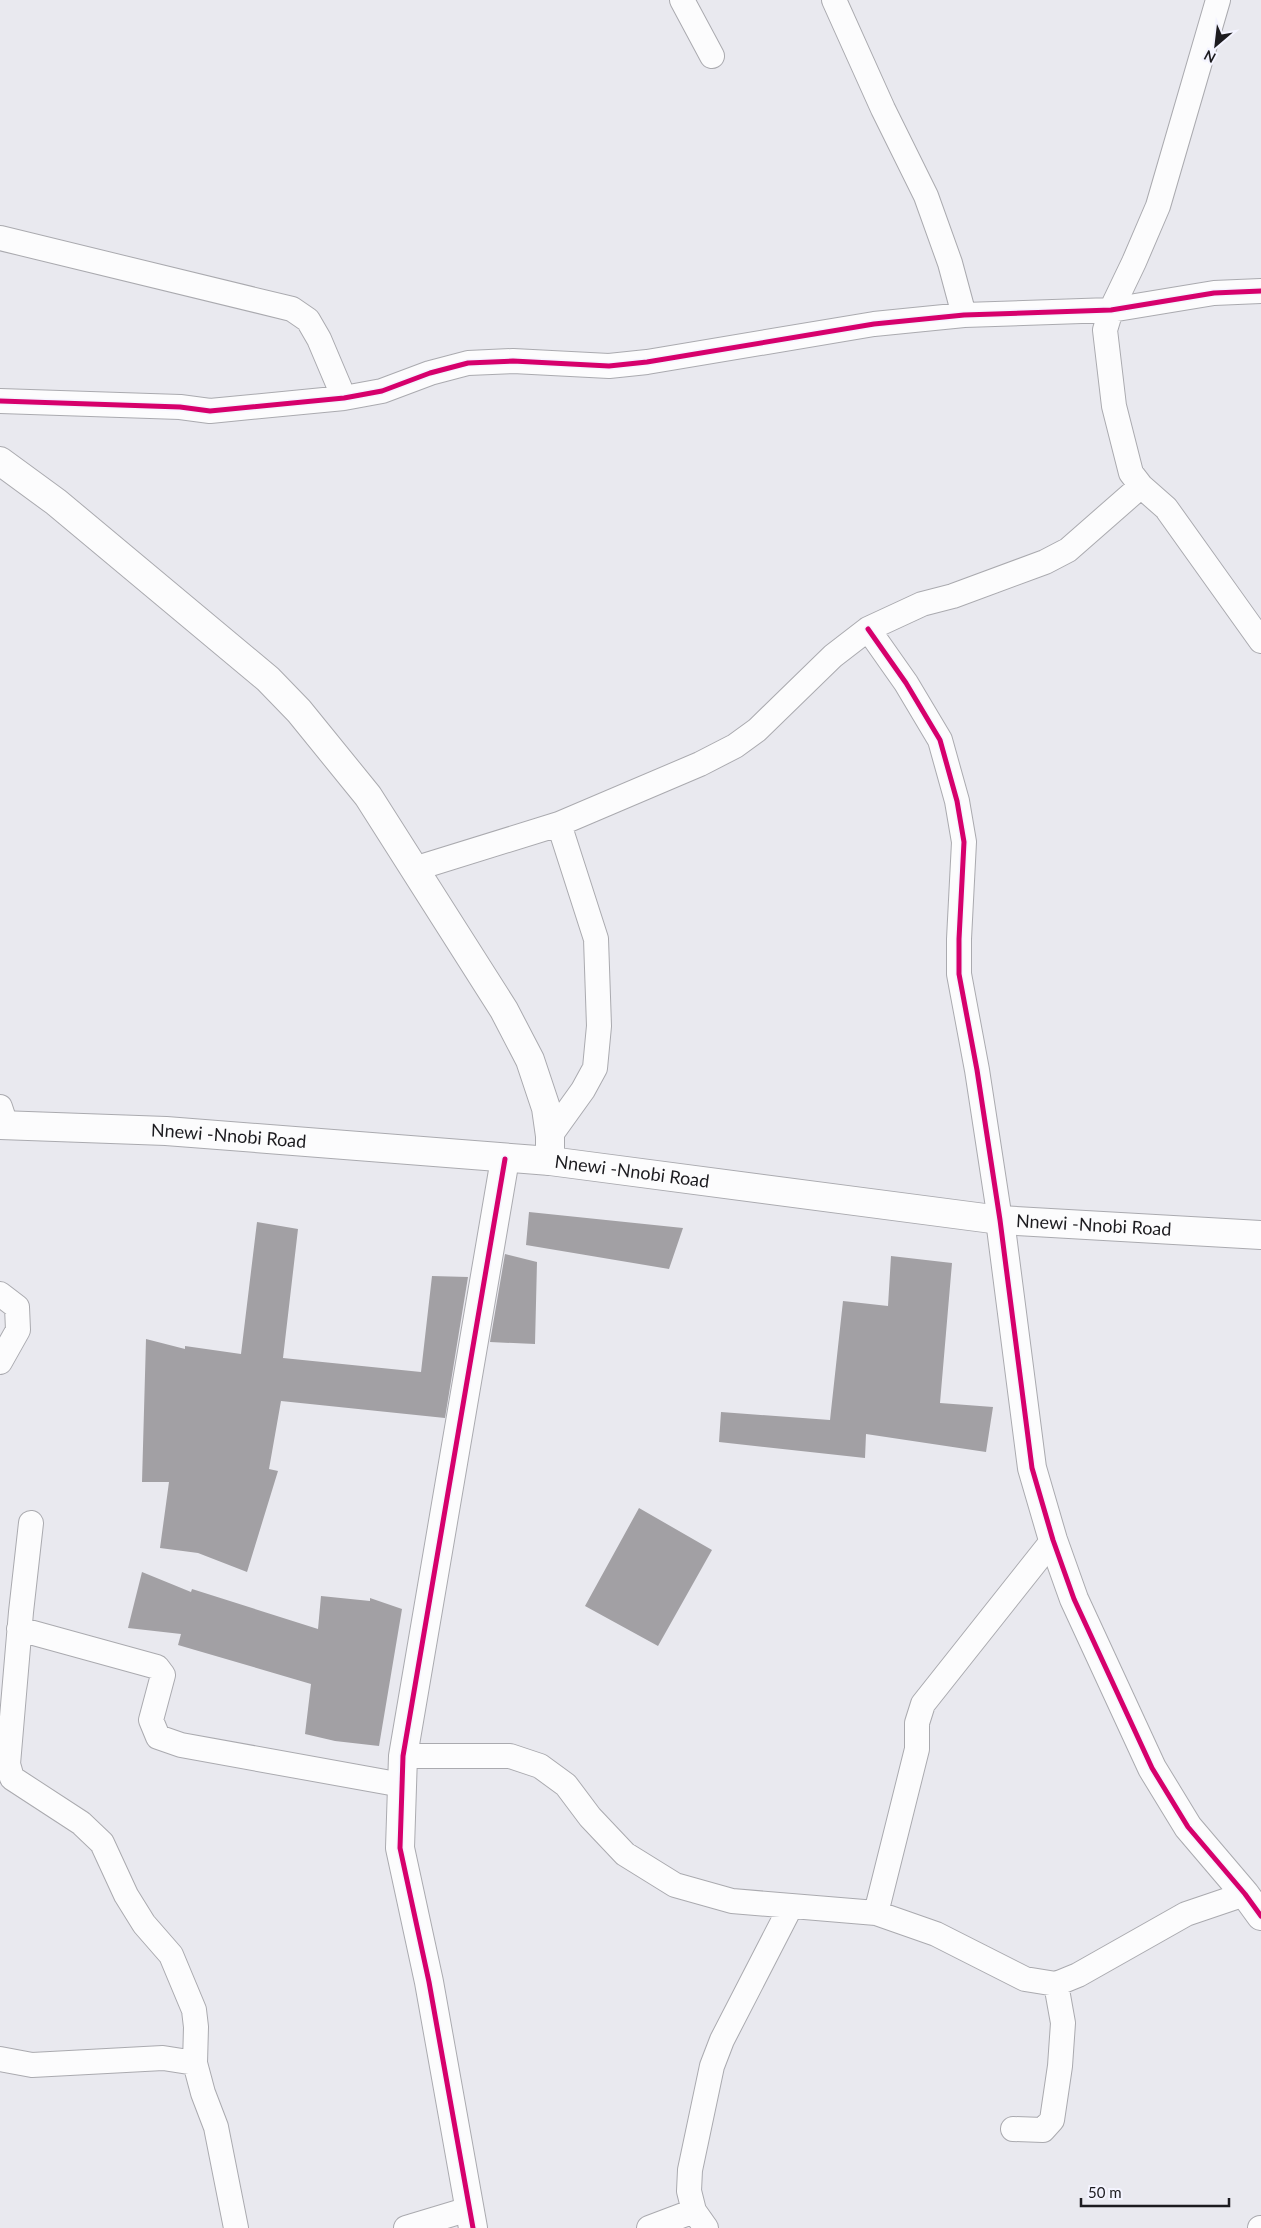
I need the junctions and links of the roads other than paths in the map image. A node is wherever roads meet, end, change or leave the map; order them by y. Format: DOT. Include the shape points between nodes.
graph roads {
  1 [pos="682,0"];
  2 [pos="834,0"];
  3 [pos="1218,0"];
  4 [pos="712,56"];
  5 [pos="0,238"];
  6 [pos="1261,291"];
  7 [pos="1111,310"];
  8 [pos="964,315"];
  9 [pos="344,398"];
  10 [pos="0,401"];
  11 [pos="0,461"];
  12 [pos="1141,486"];
  13 [pos="868,629"];
  14 [pos="1261,641"];
  15 [pos="559,824"];
  16 [pos="414,869"];
  17 [pos="2,1119"];
  18 [pos="550,1148"];
  19 [pos="505,1159"];
  20 [pos="1000,1220"];
  21 [pos="1261,1235"];
  22 [pos="0,1294"];
  23 [pos="0,1362"];
  24 [pos="31,1523"];
  25 [pos="1053,1540"];
  26 [pos="19,1629"];
  27 [pos="8,1670"];
  28 [pos="403,1756"];
  29 [pos="402,1785"];
  30 [pos="1245,1894"];
  31 [pos="791,1906"];
  32 [pos="876,1913"];
  33 [pos="1261,1916"];
  34 [pos="1056,1984"];
  35 [pos="0,2059"];
  36 [pos="195,2063"];
  37 [pos="1013,2129"];
  38 [pos="471,2219"];
  39 [pos="700,2219"];
  40 [pos="236,2228"];
  41 [pos="406,2228"];
  42 [pos="649,2228"];
  1 -- 4 [label="street"];
  2 -- 8 [label="street" via="926,196"];
  3 -- 7 [label="street" via="1158,206"];
  5 -- 9 [label="street" via="292,309 308,320"];
  6 -- 7 [label="street" via="1214,293"];
  7 -- 8 [label="street"];
  7 -- 12 [label="street" via="1105,330 1114,406 1131,473"];
  8 -- 9 [label="street" via="874,324 610,366 513,361 468,363 430,372 382,391"];
  9 -- 10 [label="street" via="210,411 180,407"];
  11 -- 16 [label="street" via="56,502 268,679 299,711 368,796"];
  12 -- 13 [label="street" via="1068,550 1045,562 922,604"];
  12 -- 14 [label="street" via="1166,508"];
  13 -- 15 [label="street" via="833,656 757,730 735,746"];
  13 -- 20 [label="street" via="940,740 957,801 964,842 959,974"];
  15 -- 16 [label="street"];
  15 -- 18 [label="street" via="596,939 599,1026 595,1068"];
  16 -- 18 [label="street" via="504,1010 530,1060 546,1108"];
  17 -- 19 [label="street, Nnewi -Nnobi Road"];
  18 -- 19 [label="street, Nnewi -Nnobi Road"];
  18 -- 20 [label="street, Nnewi -Nnobi Road"];
  19 -- 28 [label="street"];
  20 -- 21 [label="street, Nnewi -Nnobi Road"];
  20 -- 25 [label="street" via="1032,1468"];
  22 -- 23 [label="street" via="17,1307 18,1330"];
  24 -- 26 [label="street"];
  25 -- 30 [label="street" via="1074,1599 1152,1768 1188,1827"];
  25 -- 32 [label="street" via="922,1704 917,1723 917,1749"];
  26 -- 27 [label="street"];
  26 -- 29 [label="street" via="157,1666 163,1675 151,1720 158,1737 181,1745"];
  27 -- 36 [label="street" via="8,1764 12,1778 81,1823 102,1844 144,1924 171,1955 194,2010"];
  28 -- 29 [label="street"];
  28 -- 31 [label="street" via="510,1756 540,1766 566,1785 590,1817 625,1854 675,1885 732,1901"];
  29 -- 38 [label="street" via="400,1848 429,1982"];
  30 -- 33 [label="street"];
  30 -- 34 [label="street" via="1186,1914 1078,1976"];
  31 -- 32 [label="street"];
  31 -- 39 [label="street" via="722,2040 712,2066 688,2191"];
  32 -- 34 [label="street" via="936,1934 1026,1978"];
  34 -- 37 [label="street" via="1063,2023 1052,2120 1043,2130"];
  35 -- 36 [label="street" via="32,2065 163,2058"];
  36 -- 40 [label="street" via="216,2127"];
  38 -- 41 [label="street"];
  39 -- 42 [label="street"];
}
